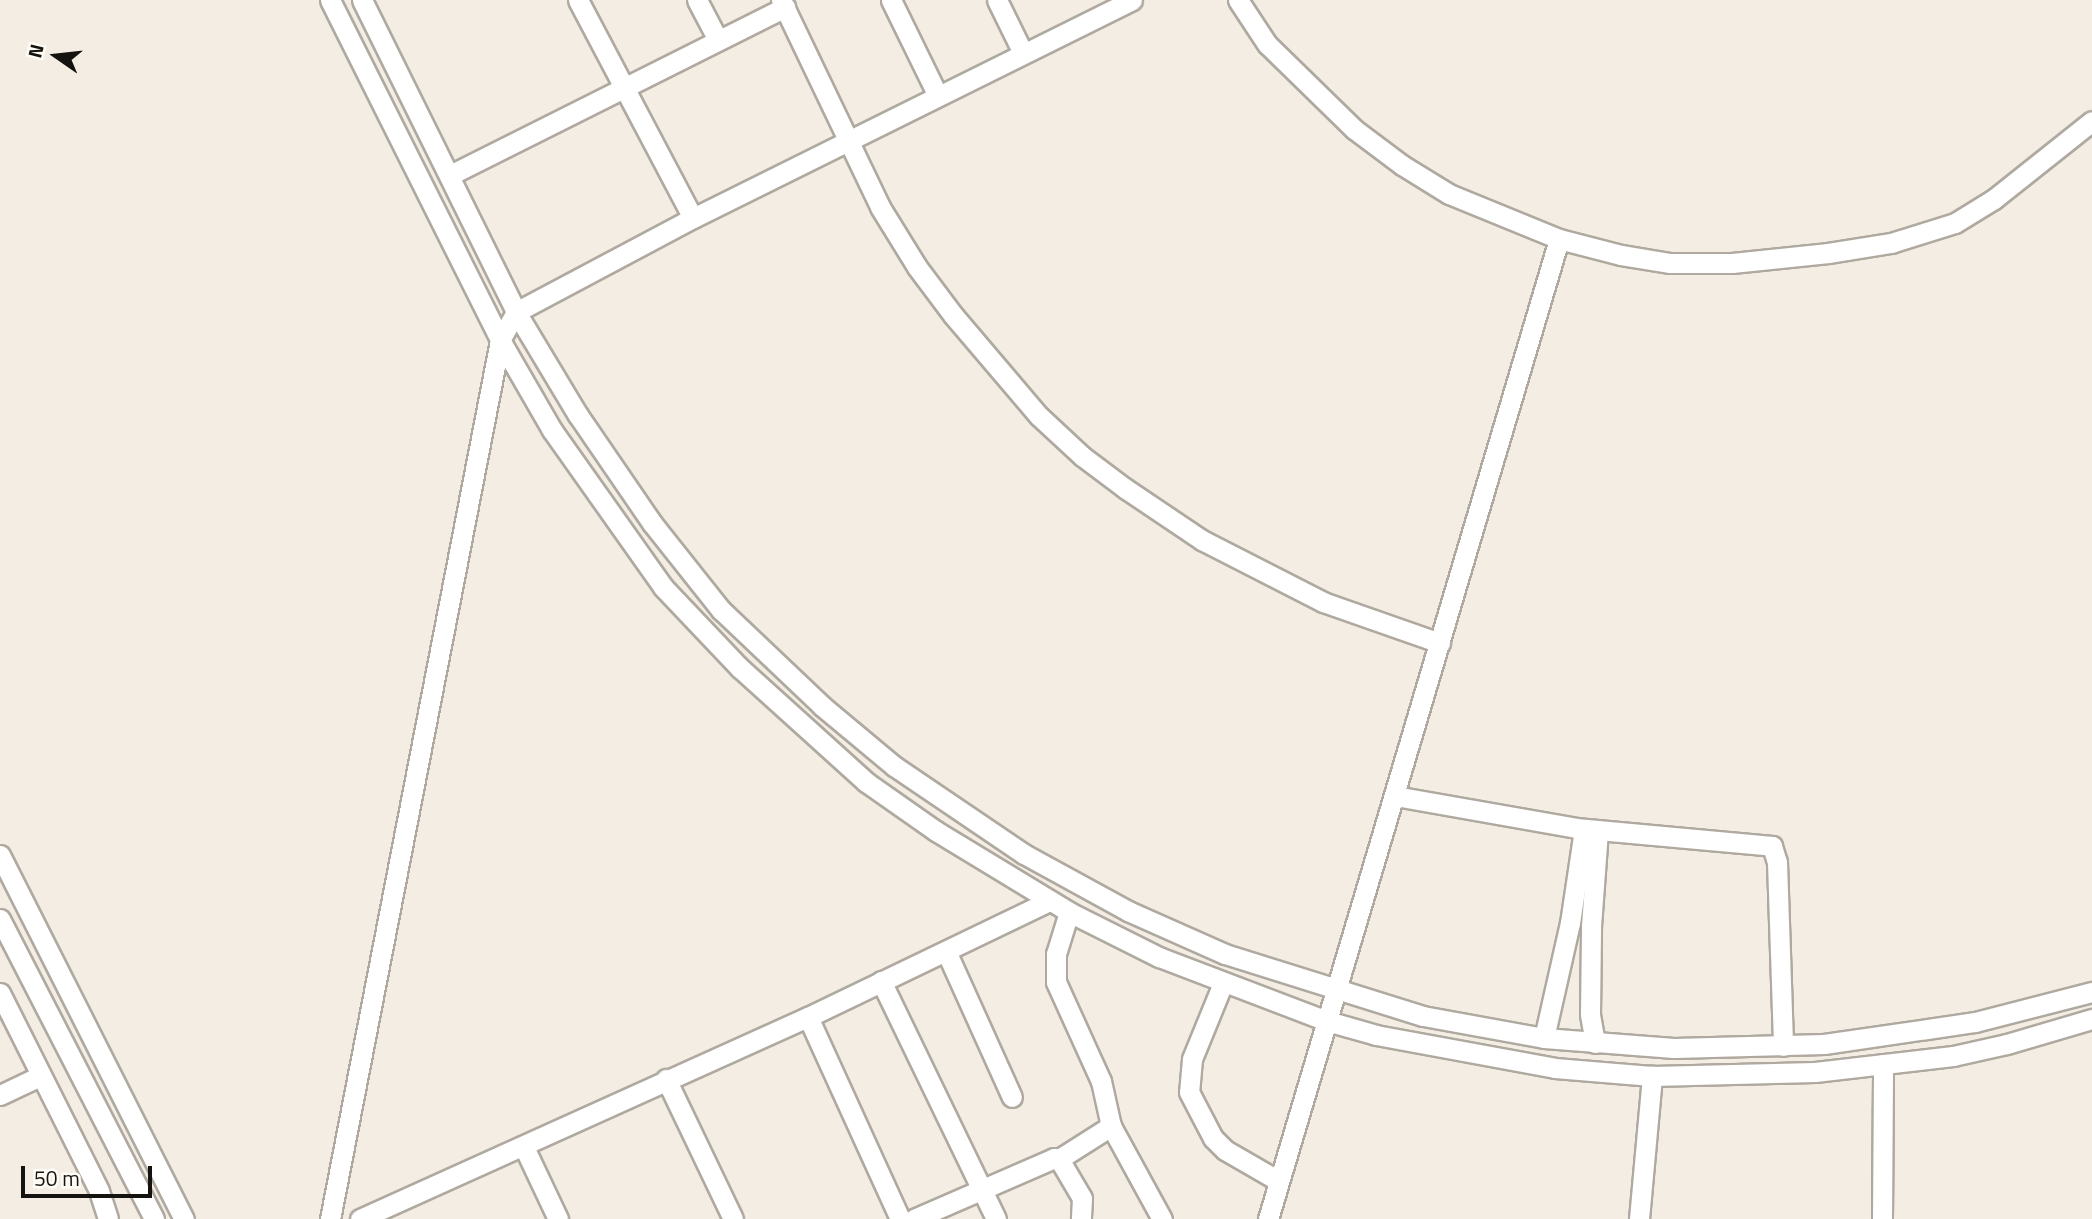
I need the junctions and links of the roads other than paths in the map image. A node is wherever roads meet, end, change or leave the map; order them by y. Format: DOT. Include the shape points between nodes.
graph roads {
  1 [pos="330,0"];
  2 [pos="362,0"];
  3 [pos="578,0"];
  4 [pos="697,0"];
  5 [pos="891,0"];
  6 [pos="997,0"];
  7 [pos="1132,0"];
  8 [pos="1237,0"];
  9 [pos="783,4"];
  10 [pos="1110,5"];
  11 [pos="718,40"];
  12 [pos="1023,53"];
  13 [pos="622,89"];
  14 [pos="937,96"];
  15 [pos="2092,121"];
  16 [pos="847,144"];
  17 [pos="450,175"];
  18 [pos="693,218"];
  19 [pos="1559,239"];
  20 [pos="481,300"];
  21 [pos="516,312"];
  22 [pos="500,340"];
  23 [pos="1440,643"];
  24 [pos="1395,796"];
  25 [pos="1591,829"];
  26 [pos="0,855"];
  27 [pos="1049,901"];
  28 [pos="1069,912"];
  29 [pos="0,919"];
  30 [pos="1570,923"];
  31 [pos="1591,926"];
  32 [pos="946,951"];
  33 [pos="881,981"];
  34 [pos="1223,983"];
  35 [pos="1335,989"];
  36 [pos="2092,992"];
  37 [pos="0,993"];
  38 [pos="808,1017"];
  39 [pos="2092,1019"];
  40 [pos="1327,1021"];
  41 [pos="1544,1038"];
  42 [pos="1595,1042"];
  43 [pos="1783,1046"];
  44 [pos="1882,1064"];
  45 [pos="40,1076"];
  46 [pos="1652,1076"];
  47 [pos="666,1079"];
  48 [pos="0,1095"];
  49 [pos="1012,1097"];
  50 [pos="1111,1126"];
  51 [pos="524,1147"];
  52 [pos="1059,1159"];
  53 [pos="1279,1181"];
  54 [pos="982,1188"];
  55 [pos="385,1214"];
  56 [pos="108,1219"];
  57 [pos="154,1219"];
  58 [pos="184,1219"];
  59 [pos="330,1219"];
  60 [pos="360,1219"];
  61 [pos="558,1219"];
  62 [pos="733,1219"];
  63 [pos="900,1219"];
  64 [pos="914,1219"];
  65 [pos="996,1219"];
  66 [pos="1081,1219"];
  67 [pos="1162,1219"];
  68 [pos="1268,1219"];
  69 [pos="1639,1219"];
  70 [pos="1882,1219"];
  1 -- 20 [label="street"];
  2 -- 17 [label="street"];
  3 -- 13 [label="street"];
  4 -- 11 [label="street"];
  5 -- 14 [label="street"];
  6 -- 12 [label="street"];
  7 -- 10 [label="street"];
  8 -- 19 [label="street" via="1267,44 1354,129 1402,165 1450,194"];
  9 -- 11 [label="street"];
  9 -- 16 [label="street"];
  10 -- 12 [label="street"];
  11 -- 13 [label="street"];
  12 -- 14 [label="street"];
  13 -- 17 [label="street"];
  13 -- 18 [label="street"];
  14 -- 16 [label="street"];
  15 -- 19 [label="street" via="1994,199 1955,223 1891,243 1732,263 1695,263 1621,255"];
  16 -- 18 [label="street"];
  16 -- 23 [label="street" via="880,207 946,306 1039,416 1082,456 1202,540 1261,573 1324,602"];
  17 -- 21 [label="street"];
  18 -- 21 [label="street"];
  19 -- 23 [label="street"];
  20 -- 21 [label="street"];
  20 -- 22 [label="street"];
  21 -- 22 [label="street"];
  21 -- 35 [label="street" via="613,468 721,610 894,766 1024,854 1128,911 1226,954"];
  22 -- 27 [label="street" via="552,430 609,514 663,587 740,668 866,782"];
  22 -- 59 [label="street"];
  23 -- 24 [label="street"];
  24 -- 25 [label="street"];
  24 -- 35 [label="street"];
  25 -- 30 [label="street"];
  25 -- 31 [label="street"];
  25 -- 43 [label="street" via="1772,846 1777,862"];
  26 -- 58 [label="street"];
  27 -- 28 [label="street"];
  27 -- 32 [label="street"];
  28 -- 34 [label="street" via="1109,935"];
  28 -- 50 [label="street" via="1056,954 1056,982 1101,1081"];
  29 -- 57 [label="street"];
  30 -- 31 [label="street"];
  30 -- 41 [label="street"];
  31 -- 42 [label="street" via="1590,1023"];
  32 -- 33 [label="street"];
  32 -- 49 [label="street"];
  33 -- 38 [label="street"];
  33 -- 54 [label="street"];
  34 -- 40 [label="street"];
  34 -- 53 [label="street" via="1192,1059 1189,1092 1213,1138 1225,1150"];
  35 -- 40 [label="street"];
  35 -- 41 [label="street" via="1423,1016"];
  36 -- 43 [label="street" via="1933,1030"];
  37 -- 45 [label="street"];
  38 -- 47 [label="street"];
  38 -- 63 [label="street"];
  39 -- 44 [label="street" via="1953,1056"];
  40 -- 46 [label="street" via="1507,1062"];
  40 -- 53 [label="street"];
  41 -- 42 [label="street"];
  42 -- 43 [label="street" via="1674,1048"];
  44 -- 46 [label="street" via="1815,1072"];
  44 -- 70 [label="street"];
  45 -- 48 [label="street"];
  45 -- 56 [label="street"];
  46 -- 69 [label="street"];
  47 -- 51 [label="street"];
  47 -- 62 [label="street"];
  50 -- 52 [label="street"];
  50 -- 67 [label="street"];
  51 -- 55 [label="street"];
  51 -- 61 [label="street"];
  52 -- 54 [label="street" via="1048,1159"];
  52 -- 66 [label="street" via="1082,1198"];
  53 -- 68 [label="street"];
  54 -- 64 [label="street"];
  54 -- 65 [label="street"];
  55 -- 60 [label="street"];
}
